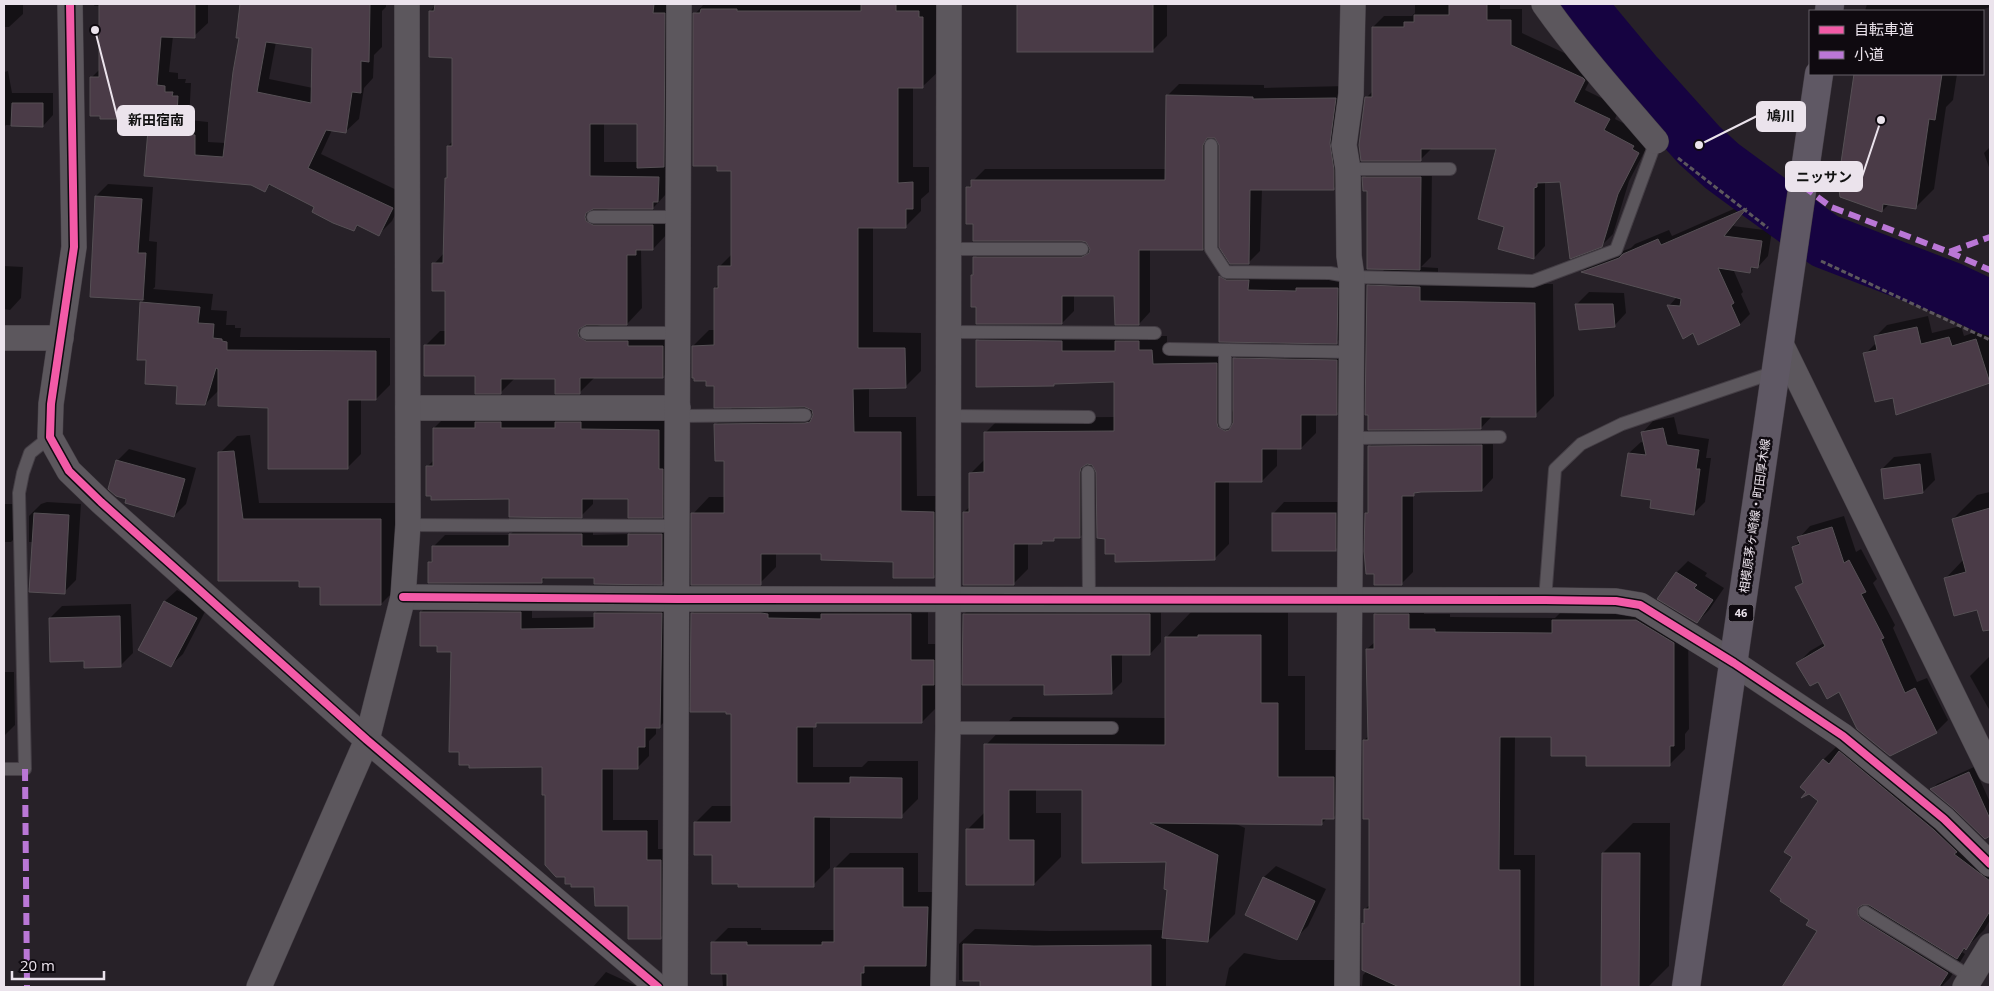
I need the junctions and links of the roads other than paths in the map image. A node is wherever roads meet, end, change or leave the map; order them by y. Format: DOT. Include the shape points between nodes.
graph roads {
  1 [pos="70,4"];
  2 [pos="407,4"];
  3 [pos="680,4"];
  4 [pos="949,4"];
  5 [pos="1353,4"];
  6 [pos="1544,4"];
  7 [pos="1819,75"];
  8 [pos="1656,141"];
  9 [pos="1211,145"];
  10 [pos="1348,169"];
  11 [pos="1450,169"];
  12 [pos="593,217"];
  13 [pos="679,217"];
  14 [pos="948,249"];
  15 [pos="1082,249"];
  16 [pos="1352,277"];
  17 [pos="948,332"];
  18 [pos="586,334"];
  19 [pos="678,334"];
  20 [pos="1155,334"];
  21 [pos="4,338"];
  22 [pos="61,338"];
  23 [pos="1780,342"];
  24 [pos="1169,349"];
  25 [pos="1225,350"];
  26 [pos="1352,352"];
  27 [pos="1775,372"];
  28 [pos="408,408"];
  29 [pos="678,412"];
  30 [pos="804,415"];
  31 [pos="948,416"];
  32 [pos="1090,417"];
  33 [pos="1225,423"];
  34 [pos="1500,437"];
  35 [pos="50,438"];
  36 [pos="1351,438"];
  37 [pos="1088,472"];
  38 [pos="408,525"];
  39 [pos="678,526"];
  40 [pos="403,597"];
  41 [pos="678,599"];
  42 [pos="947,599"];
  43 [pos="1089,599"];
  44 [pos="1350,599"];
  45 [pos="1545,600"];
  46 [pos="1734,663"];
  47 [pos="948,728"];
  48 [pos="1112,728"];
  49 [pos="367,740"];
  50 [pos="4,769"];
  51 [pos="1990,771"];
  52 [pos="1990,864"];
  53 [pos="1865,912"];
  54 [pos="1990,946"];
  55 [pos="1968,982"];
  56 [pos="259,987"];
  57 [pos="658,987"];
  58 [pos="675,987"];
  59 [pos="943,987"];
  60 [pos="1347,987"];
  61 [pos="1686,987"];
  1 -- 22 [label="street" via="74,247"];
  2 -- 28 [label="street"];
  3 -- 13 [label="street"];
  4 -- 14 [label="street"];
  5 -- 10 [label="street" via="1352,94 1344,145"];
  6 -- 8 [label="street"];
  7 -- 23 [label="main road, 相模原茅ヶ崎線・町田厚木線 / 46"];
  8 -- 16 [label="lane" via="1616,250 1533,281"];
  9 -- 16 [label="lane" via="1211,249 1226,272 1330,273"];
  10 -- 11 [label="lane"];
  10 -- 16 [label="street"];
  12 -- 13 [label="lane"];
  13 -- 19 [label="street"];
  14 -- 15 [label="lane"];
  14 -- 17 [label="street"];
  16 -- 26 [label="street"];
  17 -- 20 [label="lane"];
  17 -- 31 [label="street"];
  18 -- 19 [label="lane"];
  19 -- 29 [label="street"];
  21 -- 22 [label="street"];
  22 -- 35 [label="street" via="51,404"];
  23 -- 27 [label="main road, 相模原茅ヶ崎線・町田厚木線 / 46"];
  23 -- 51 [label="street"];
  24 -- 25 [label="lane"];
  25 -- 26 [label="lane"];
  25 -- 33 [label="lane"];
  26 -- 36 [label="street"];
  27 -- 45 [label="lane" via="1622,424 1580,444 1555,469"];
  27 -- 46 [label="main road, 相模原茅ヶ崎線・町田厚木線 / 46"];
  28 -- 29 [label="street"];
  28 -- 38 [label="street"];
  29 -- 30 [label="lane"];
  29 -- 39 [label="street"];
  31 -- 32 [label="lane"];
  31 -- 42 [label="street"];
  34 -- 36 [label="lane"];
  35 -- 49 [label="street" via="69,471 101,502"];
  35 -- 50 [label="lane" via="30,453 19,493 25,769"];
  36 -- 44 [label="street"];
  37 -- 43 [label="lane"];
  38 -- 39 [label="lane"];
  38 -- 40 [label="street"];
  39 -- 41 [label="street"];
  40 -- 41 [label="street"];
  40 -- 49 [label="street"];
  41 -- 42 [label="street"];
  41 -- 58 [label="street"];
  42 -- 43 [label="street"];
  42 -- 47 [label="street"];
  43 -- 44 [label="street"];
  44 -- 45 [label="street"];
  44 -- 60 [label="street"];
  45 -- 46 [label="street" via="1616,601 1640,605"];
  46 -- 52 [label="street" via="1843,736 1944,819"];
  46 -- 61 [label="main road, 相模原茅ヶ崎線・町田厚木線 / 46"];
  47 -- 48 [label="lane"];
  47 -- 59 [label="street"];
  49 -- 56 [label="street"];
  49 -- 57 [label="street"];
  53 -- 55 [label="lane"];
  54 -- 55 [label="street"];
}
